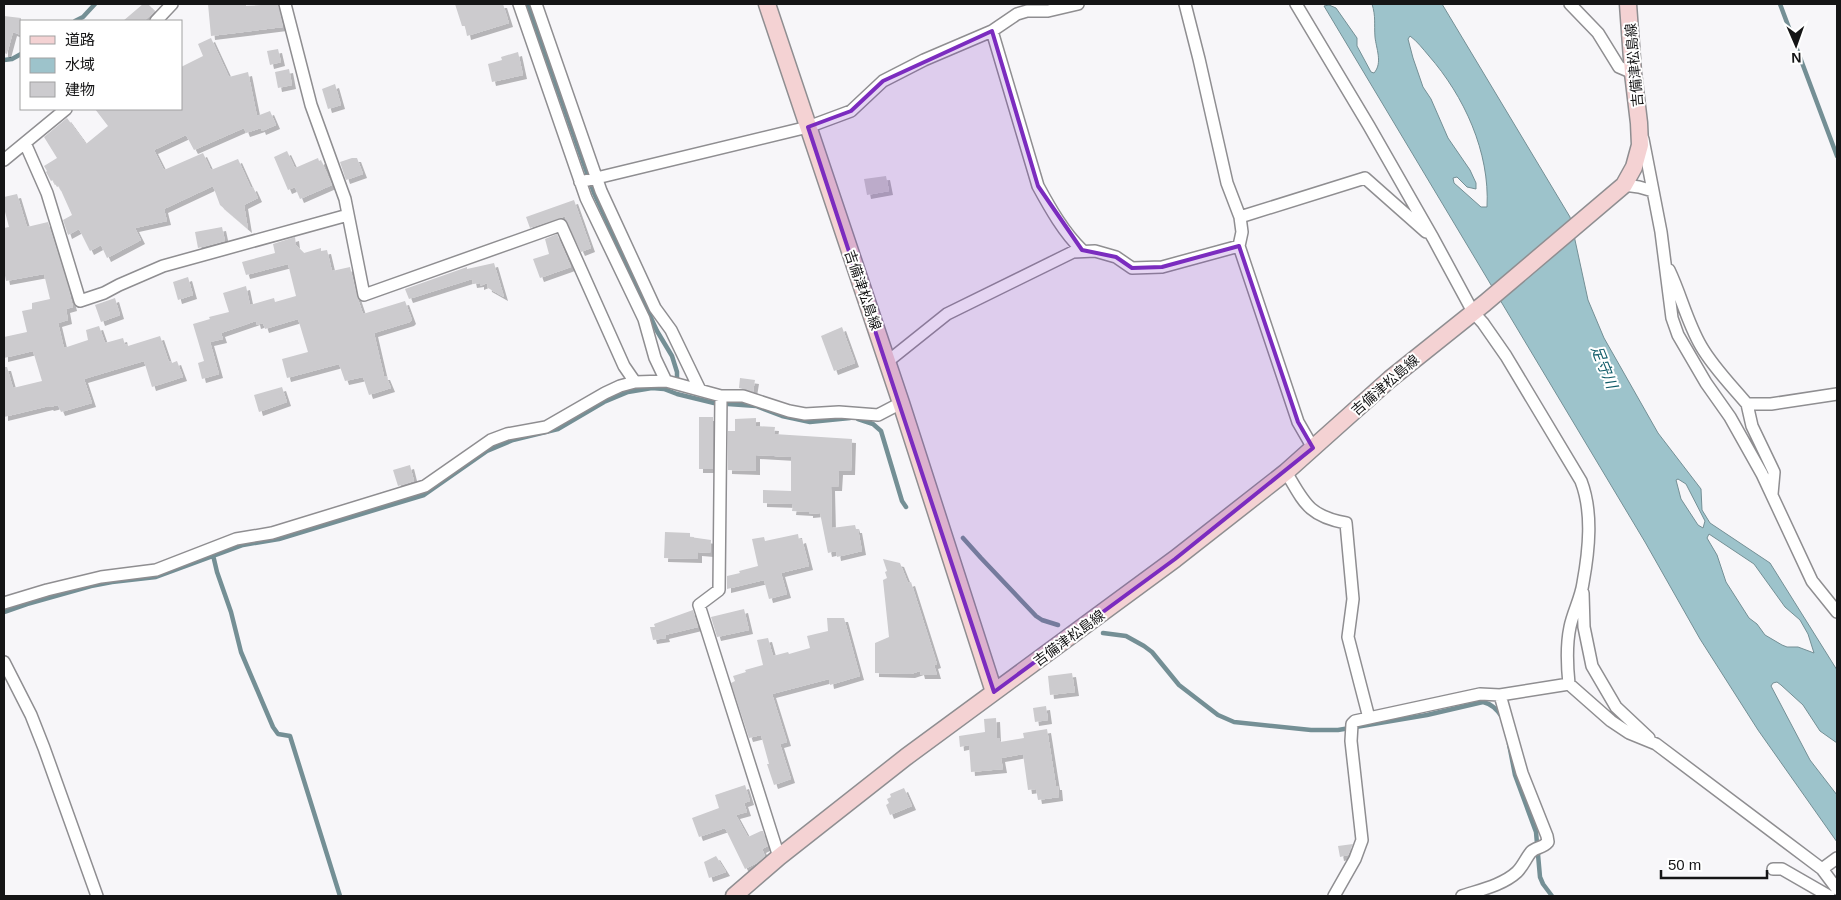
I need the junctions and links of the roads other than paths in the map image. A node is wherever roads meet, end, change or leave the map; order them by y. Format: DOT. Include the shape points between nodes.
graph roads {
  1 [pos="172,4"];
  2 [pos="285,4"];
  3 [pos="518,4"];
  4 [pos="536,4"];
  5 [pos="767,4"];
  6 [pos="1078,4"];
  7 [pos="1185,4"];
  8 [pos="1296,4"];
  9 [pos="1570,4"];
  10 [pos="1628,4"];
  11 [pos="157,20"];
  12 [pos="992,31"];
  13 [pos="1633,73"];
  14 [pos="65,110"];
  15 [pos="1639,123"];
  16 [pos="808,127"];
  17 [pos="25,143"];
  18 [pos="4,160"];
  19 [pos="597,178"];
  20 [pos="580,182"];
  21 [pos="1624,185"];
  22 [pos="1653,191"];
  23 [pos="348,215"];
  24 [pos="1240,217"];
  25 [pos="1433,238"];
  26 [pos="1238,246"];
  27 [pos="1082,250"];
  28 [pos="1665,260"];
  29 [pos="1479,308"];
  30 [pos="887,362"];
  31 [pos="636,382"];
  32 [pos="668,382"];
  33 [pos="698,388"];
  34 [pos="1837,394"];
  35 [pos="721,401"];
  36 [pos="901,403"];
  37 [pos="1746,404"];
  38 [pos="1313,448"];
  39 [pos="1286,472"];
  40 [pos="1772,495"];
  41 [pos="1583,584"];
  42 [pos="4,602"];
  43 [pos="1837,612"];
  44 [pos="4,662"];
  45 [pos="1569,684"];
  46 [pos="994,692"];
  47 [pos="1500,694"];
  48 [pos="1369,718"];
  49 [pos="1656,744"];
  50 [pos="778,857"];
  51 [pos="1829,864"];
  52 [pos="1773,869"];
  53 [pos="1837,889"];
  54 [pos="97,896"];
  55 [pos="734,896"];
  56 [pos="1334,896"];
  57 [pos="1462,896"];
  58 [pos="1829,896"];
  1 -- 11 [label="street"];
  2 -- 23 [label="street" via="311,105 345,198"];
  3 -- 20 [label="street"];
  4 -- 19 [label="street"];
  5 -- 16 [label="main road, 吉備津松島線"];
  6 -- 12 [label="street" via="1017,14"];
  7 -- 24 [label="street" via="1227,183"];
  8 -- 25 [label="street"];
  9 -- 13 [label="street" via="1598,33 1619,67"];
  10 -- 13 [label="main road, 吉備津松島線"];
  12 -- 16 [label="street" via="883,81 851,111"];
  12 -- 27 [label="street" via="1038,186 1048,206"];
  13 -- 15 [label="main road, 吉備津松島線"];
  14 -- 17 [label="street"];
  15 -- 21 [label="main road, 吉備津松島線" via="1640,146"];
  15 -- 22 [label="street"];
  16 -- 19 [label="street"];
  16 -- 30 [label="main road, 吉備津松島線"];
  17 -- 18 [label="street"];
  17 -- 23 [label="street" via="47,193 80,301 163,266"];
  19 -- 20 [label="street"];
  19 -- 33 [label="street" via="655,308 671,330"];
  20 -- 32 [label="street" via="644,319 655,358"];
  21 -- 22 [label="street"];
  21 -- 29 [label="main road, 吉備津松島線"];
  22 -- 28 [label="street"];
  23 -- 31 [label="street" via="364,294 561,225 624,366"];
  24 -- 25 [label="street" via="1365,178"];
  24 -- 26 [label="street" via="1242,232"];
  25 -- 29 [label="street"];
  26 -- 27 [label="street" via="1162,267 1132,268 1116,257"];
  26 -- 38 [label="street" via="1298,422"];
  27 -- 30 [label="street" via="1059,257 947,314"];
  28 -- 37 [label="street" via="1701,345"];
  28 -- 40 [label="street" via="1672,318 1678,335 1730,418"];
  29 -- 38 [label="main road, 吉備津松島線" via="1390,379"];
  29 -- 41 [label="street" via="1483,323 1581,481 1588,518"];
  30 -- 36 [label="main road, 吉備津松島線"];
  31 -- 32 [label="street"];
  31 -- 42 [label="street" via="605,393 546,427 491,440 425,486 272,533 236,539 156,570 101,577"];
  32 -- 33 [label="street"];
  33 -- 35 [label="street"];
  34 -- 37 [label="street" via="1771,404"];
  35 -- 36 [label="street" via="743,396 805,414 878,414"];
  35 -- 50 [label="street" via="719,590 699,605"];
  36 -- 46 [label="main road, 吉備津松島線"];
  37 -- 40 [label="street" via="1752,426 1774,472"];
  38 -- 39 [label="main road, 吉備津松島線"];
  39 -- 46 [label="main road, 吉備津松島線" via="1175,559"];
  39 -- 48 [label="street" via="1306,505 1329,520 1346,523 1353,599 1348,637"];
  40 -- 43 [label="street" via="1812,581"];
  41 -- 45 [label="street" via="1570,626"];
  41 -- 49 [label="street" via="1584,627 1592,666 1616,707"];
  44 -- 54 [label="street" via="31,715"];
  45 -- 47 [label="street"];
  45 -- 49 [label="street" via="1611,721"];
  46 -- 50 [label="main road, 吉備津松島線"];
  47 -- 48 [label="street" via="1480,694"];
  47 -- 57 [label="street" via="1522,773 1548,842 1532,851 1513,875"];
  48 -- 56 [label="street" via="1355,721 1351,729 1362,840"];
  49 -- 51 [label="street"];
  50 -- 55 [label="main road, 吉備津松島線"];
  51 -- 53 [label="street"];
  52 -- 58 [label="street" via="1782,869"];
}
